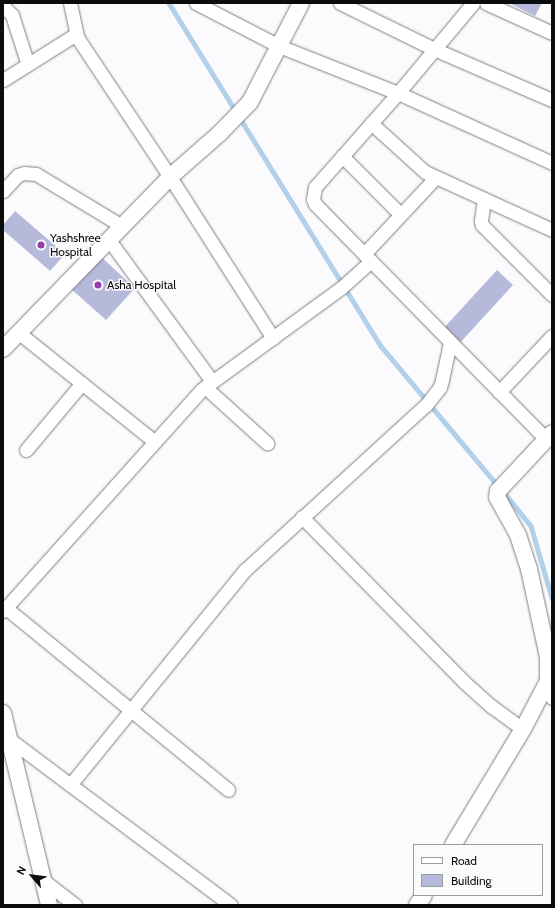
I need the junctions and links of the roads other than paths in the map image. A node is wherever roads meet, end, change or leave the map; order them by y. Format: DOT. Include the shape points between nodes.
graph roads {
  1 [pos="70,3"];
  2 [pos="196,3"];
  3 [pos="301,3"];
  4 [pos="340,3"];
  5 [pos="473,3"];
  6 [pos="486,3"];
  7 [pos="3,6"];
  8 [pos="552,33"];
  9 [pos="76,34"];
  10 [pos="279,46"];
  11 [pos="434,49"];
  12 [pos="28,65"];
  13 [pos="3,80"];
  14 [pos="398,93"];
  15 [pos="552,100"];
  16 [pos="372,122"];
  17 [pos="342,156"];
  18 [pos="552,163"];
  19 [pos="170,177"];
  20 [pos="436,178"];
  21 [pos="3,191"];
  22 [pos="484,199"];
  23 [pos="401,215"];
  24 [pos="122,226"];
  25 [pos="552,230"];
  26 [pos="109,240"];
  27 [pos="368,257"];
  28 [pos="552,295"];
  29 [pos="19,333"];
  30 [pos="552,336"];
  31 [pos="273,338"];
  32 [pos="450,342"];
  33 [pos="3,349"];
  34 [pos="82,383"];
  35 [pos="209,384"];
  36 [pos="499,392"];
  37 [pos="549,436"];
  38 [pos="155,442"];
  39 [pos="267,443"];
  40 [pos="26,450"];
  41 [pos="302,517"];
  42 [pos="5,610"];
  43 [pos="550,654"];
  44 [pos="549,693"];
  45 [pos="132,710"];
  46 [pos="3,713"];
  47 [pos="523,729"];
  48 [pos="9,740"];
  49 [pos="70,785"];
  50 [pos="228,790"];
  51 [pos="454,844"];
  52 [pos="43,880"];
  53 [pos="423,896"];
  54 [pos="425,896"];
  55 [pos="49,905"];
  56 [pos="75,905"];
  57 [pos="231,905"];
  58 [pos="418,905"];
  59 [pos="430,905"];
  1 -- 9 [label="street"];
  2 -- 10 [label="street"];
  3 -- 10 [label="street"];
  4 -- 11 [label="street"];
  5 -- 11 [label="street"];
  6 -- 8 [label="street"];
  7 -- 12 [label="street" via="12,15"];
  9 -- 12 [label="street"];
  9 -- 19 [label="street"];
  10 -- 14 [label="street"];
  10 -- 19 [label="street" via="250,102"];
  11 -- 14 [label="street"];
  11 -- 15 [label="street"];
  12 -- 13 [label="street"];
  14 -- 16 [label="street"];
  14 -- 18 [label="street"];
  16 -- 17 [label="street"];
  16 -- 20 [label="street" via="417,165"];
  17 -- 23 [label="street"];
  17 -- 27 [label="street" via="315,187 313,199"];
  19 -- 24 [label="street"];
  19 -- 31 [label="street"];
  20 -- 22 [label="street"];
  20 -- 23 [label="street"];
  21 -- 24 [label="street" via="18,175 24,172 36,174"];
  22 -- 25 [label="street"];
  22 -- 28 [label="street" via="482,225"];
  23 -- 27 [label="street"];
  24 -- 26 [label="street"];
  26 -- 29 [label="street"];
  26 -- 35 [label="street"];
  27 -- 31 [label="street" via="357,275 342,288"];
  27 -- 32 [label="street"];
  29 -- 33 [label="street"];
  29 -- 34 [label="street"];
  30 -- 36 [label="street"];
  31 -- 35 [label="street"];
  32 -- 36 [label="street"];
  32 -- 41 [label="street" via="440,387 426,405"];
  34 -- 38 [label="street"];
  34 -- 40 [label="street"];
  35 -- 38 [label="street"];
  35 -- 39 [label="street"];
  36 -- 37 [label="street"];
  37 -- 43 [label="street" via="498,491 497,497 518,535"];
  38 -- 42 [label="street"];
  41 -- 45 [label="street" via="245,570"];
  41 -- 47 [label="street" via="463,681 491,706"];
  42 -- 45 [label="street"];
  43 -- 44 [label="street"];
  44 -- 47 [label="street"];
  45 -- 49 [label="street"];
  45 -- 50 [label="street"];
  46 -- 48 [label="street"];
  47 -- 51 [label="street"];
  48 -- 49 [label="street"];
  48 -- 52 [label="street"];
  49 -- 57 [label="street"];
  52 -- 55 [label="street"];
  52 -- 56 [label="street"];
  53 -- 58 [label="street"];
  54 -- 59 [label="street"];
}
